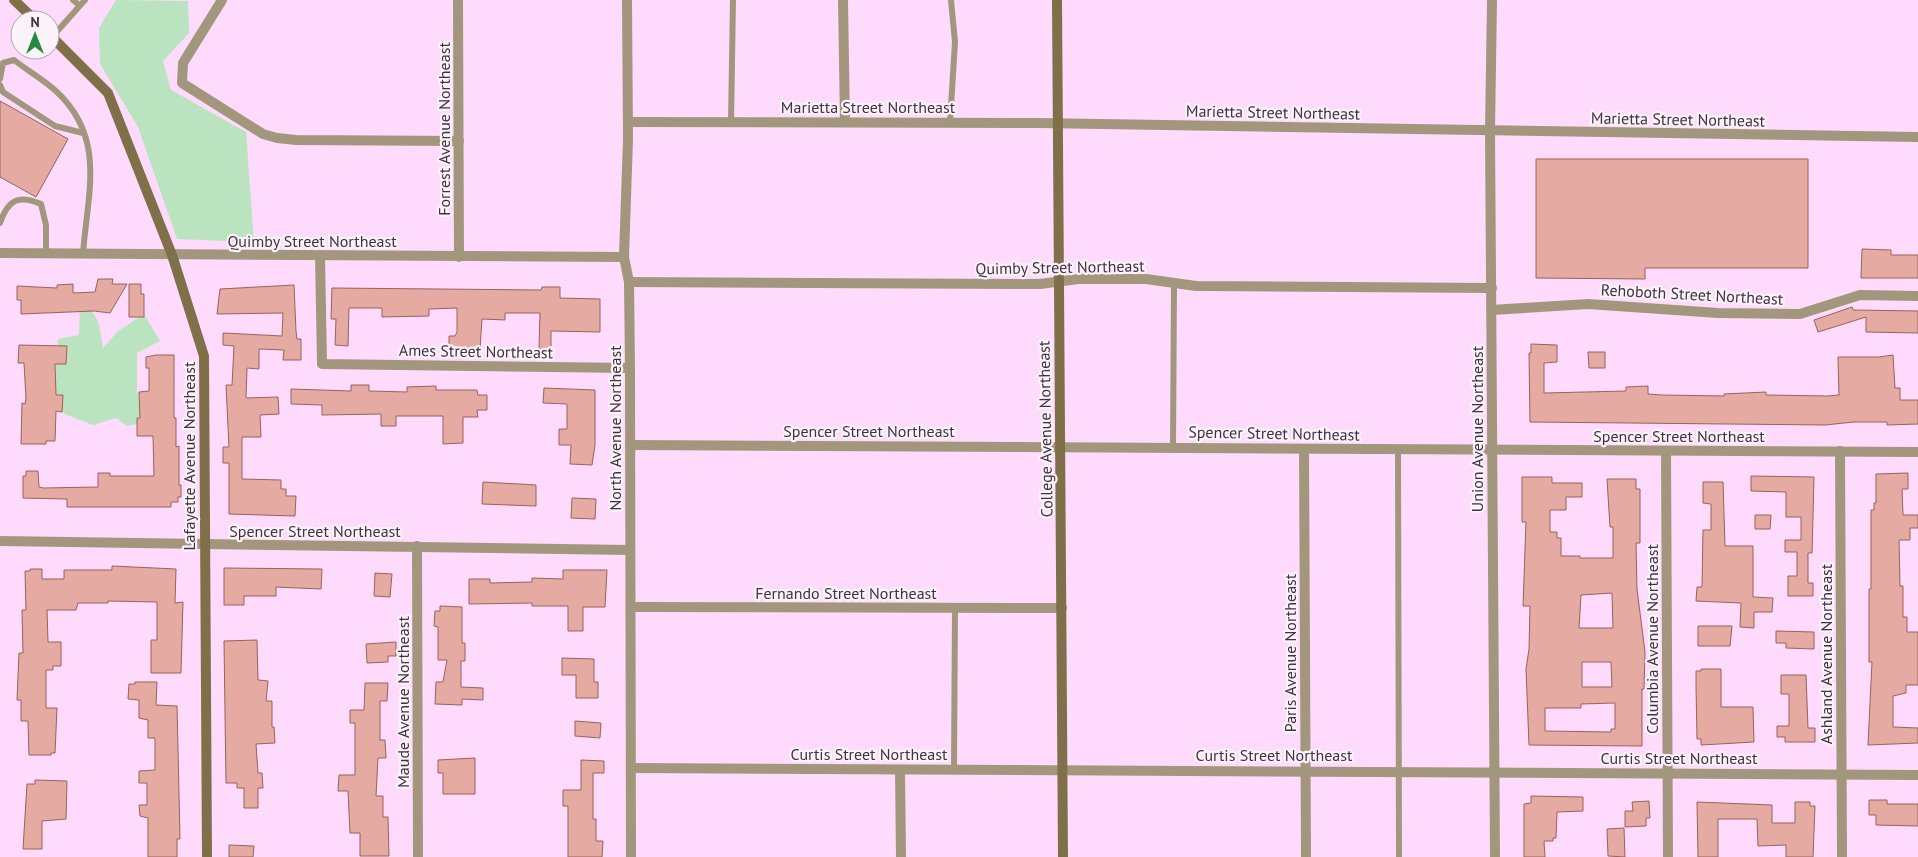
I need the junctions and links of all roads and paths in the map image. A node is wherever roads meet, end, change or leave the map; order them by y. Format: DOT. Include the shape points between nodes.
graph roads {
  1 [pos="14,0"];
  2 [pos="73,0"];
  3 [pos="84,0"];
  4 [pos="222,0"];
  5 [pos="458,0"];
  6 [pos="627,0"];
  7 [pos="733,0"];
  8 [pos="843,0"];
  9 [pos="951,0"];
  10 [pos="1057,0"];
  11 [pos="1492,0"];
  12 [pos="79,5"];
  13 [pos="24,10"];
  14 [pos="60,26"];
  15 [pos="60,45"];
  16 [pos="0,79"];
  17 [pos="0,85"];
  18 [pos="628,122"];
  19 [pos="731,122"];
  20 [pos="845,122"];
  21 [pos="950,122"];
  22 [pos="1058,123"];
  23 [pos="1490,131"];
  24 [pos="83,132"];
  25 [pos="1918,137"];
  26 [pos="459,141"];
  27 [pos="0,223"];
  28 [pos="0,253"];
  29 [pos="46,254"];
  30 [pos="83,254"];
  31 [pos="172,255"];
  32 [pos="320,256"];
  33 [pos="459,257"];
  34 [pos="624,257"];
  35 [pos="629,282"];
  36 [pos="1059,282"];
  37 [pos="1174,283"];
  38 [pos="1492,288"];
  39 [pos="1918,296"];
  40 [pos="1492,310"];
  41 [pos="630,368"];
  42 [pos="630,445"];
  43 [pos="1060,446"];
  44 [pos="1173,447"];
  45 [pos="1304,449"];
  46 [pos="1398,449"];
  47 [pos="1492,449"];
  48 [pos="1666,451"];
  49 [pos="1840,451"];
  50 [pos="1918,452"];
  51 [pos="0,541"];
  52 [pos="205,545"];
  53 [pos="417,546"];
  54 [pos="630,550"];
  55 [pos="631,607"];
  56 [pos="956,608"];
  57 [pos="1062,608"];
  58 [pos="631,768"];
  59 [pos="1063,769"];
  60 [pos="900,770"];
  61 [pos="954,770"];
  62 [pos="1306,771"];
  63 [pos="1398,772"];
  64 [pos="1495,772"];
  65 [pos="1668,773"];
  66 [pos="1842,774"];
  67 [pos="1918,774"];
  68 [pos="207,857"];
  69 [pos="418,857"];
  70 [pos="631,857"];
  71 [pos="901,857"];
  72 [pos="1063,857"];
  73 [pos="1306,857"];
  74 [pos="1399,857"];
  75 [pos="1495,857"];
  76 [pos="1668,857"];
  77 [pos="1842,857"];
  1 -- 13 [label="street"];
  2 -- 12 [label="lane"];
  3 -- 12 [label="lane"];
  4 -- 26 [label="street" via="183,63 182,83 263,134 296,140"];
  5 -- 26 [label="street, Forrest Avenue Northeast"];
  6 -- 18 [label="street, North Avenue Northeast"];
  7 -- 19 [label="lane"];
  8 -- 20 [label="street"];
  9 -- 21 [label="lane" via="955,42"];
  10 -- 22 [label="street, College Avenue Northeast"];
  11 -- 23 [label="street, Union Avenue Northeast"];
  12 -- 14 [label="lane"];
  15 -- 31 [label="street, Lafayette Avenue Northeast" via="108,92"];
  16 -- 24 [label="lane" via="3,63 14,60 57,92 76,115"];
  17 -- 24 [label="lane" via="3,92 55,126"];
  18 -- 19 [label="street, Marietta Street Northeast"];
  18 -- 34 [label="street, North Avenue Northeast"];
  19 -- 20 [label="street, Marietta Street Northeast"];
  20 -- 21 [label="street, Marietta Street Northeast"];
  21 -- 22 [label="street, Marietta Street Northeast"];
  22 -- 23 [label="street, Marietta Street Northeast"];
  22 -- 36 [label="street, College Avenue Northeast"];
  23 -- 25 [label="street, Marietta Street Northeast"];
  23 -- 38 [label="street, Union Avenue Northeast"];
  24 -- 30 [label="lane" via="90,150 90,190"];
  26 -- 33 [label="street, Forrest Avenue Northeast"];
  27 -- 29 [label="lane" via="10,203 15,200 33,200 41,204 46,225"];
  28 -- 29 [label="street, Quimby Street Northeast"];
  29 -- 30 [label="street, Quimby Street Northeast"];
  30 -- 31 [label="street, Quimby Street Northeast"];
  31 -- 32 [label="street, Quimby Street Northeast"];
  31 -- 52 [label="street, Lafayette Avenue Northeast" via="204,356"];
  32 -- 33 [label="street, Quimby Street Northeast"];
  32 -- 41 [label="street, Ames Street Northeast" via="322,364"];
  33 -- 34 [label="street, Quimby Street Northeast"];
  34 -- 35 [label="street, North Avenue Northeast"];
  35 -- 36 [label="street, Quimby Street Northeast"];
  35 -- 41 [label="street, North Avenue Northeast"];
  36 -- 37 [label="street, Quimby Street Northeast" via="1146,279"];
  36 -- 43 [label="street, College Avenue Northeast"];
  37 -- 38 [label="street, Quimby Street Northeast" via="1196,286"];
  37 -- 44 [label="lane"];
  38 -- 40 [label="street, Union Avenue Northeast"];
  39 -- 40 [label="street, Rehoboth Street Northeast" via="1852,297 1800,314 1718,313 1588,304"];
  40 -- 47 [label="street, Union Avenue Northeast"];
  41 -- 42 [label="street, North Avenue Northeast"];
  42 -- 43 [label="street, Spencer Street Northeast"];
  42 -- 54 [label="street, North Avenue Northeast"];
  43 -- 44 [label="street, Spencer Street Northeast"];
  43 -- 57 [label="street, College Avenue Northeast"];
  44 -- 45 [label="street, Spencer Street Northeast"];
  45 -- 46 [label="street, Spencer Street Northeast"];
  45 -- 62 [label="street, Paris Avenue Northeast"];
  46 -- 47 [label="street, Spencer Street Northeast"];
  46 -- 63 [label="lane"];
  47 -- 48 [label="street, Spencer Street Northeast"];
  47 -- 64 [label="street, Union Avenue Northeast"];
  48 -- 49 [label="street, Spencer Street Northeast"];
  48 -- 65 [label="street, Columbia Avenue Northeast"];
  49 -- 50 [label="street, Spencer Street Northeast"];
  49 -- 66 [label="street, Ashland Avenue Northeast"];
  51 -- 52 [label="street, Spencer Street Northeast"];
  52 -- 53 [label="street, Spencer Street Northeast"];
  52 -- 68 [label="street, Lafayette Avenue Northeast"];
  53 -- 54 [label="street, Spencer Street Northeast"];
  53 -- 69 [label="street, Maude Avenue Northeast"];
  54 -- 55 [label="street, North Avenue Northeast"];
  55 -- 56 [label="street, Fernando Street Northeast"];
  55 -- 58 [label="street, North Avenue Northeast"];
  56 -- 57 [label="street, Fernando Street Northeast"];
  56 -- 61 [label="lane"];
  57 -- 59 [label="street, College Avenue Northeast"];
  58 -- 60 [label="street, Curtis Street Northeast"];
  58 -- 70 [label="street, North Avenue Northeast"];
  59 -- 61 [label="street, Curtis Street Northeast"];
  59 -- 62 [label="street, Curtis Street Northeast"];
  59 -- 72 [label="street, College Avenue Northeast"];
  60 -- 61 [label="street, Curtis Street Northeast"];
  60 -- 71 [label="street"];
  62 -- 63 [label="street, Curtis Street Northeast"];
  62 -- 73 [label="street, Paris Avenue Northeast"];
  63 -- 64 [label="street, Curtis Street Northeast"];
  63 -- 74 [label="lane"];
  64 -- 65 [label="street, Curtis Street Northeast"];
  64 -- 75 [label="street, Union Avenue Northeast"];
  65 -- 66 [label="street, Curtis Street Northeast"];
  65 -- 76 [label="street, Columbia Avenue Northeast"];
  66 -- 67 [label="street, Curtis Street Northeast"];
  66 -- 77 [label="street, Ashland Avenue Northeast"];
}
